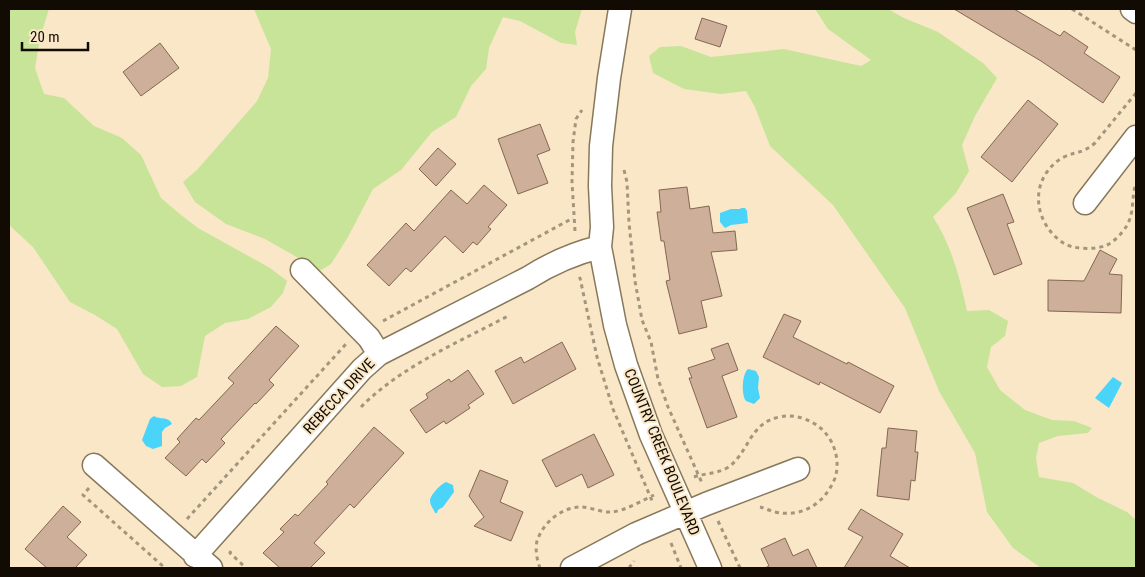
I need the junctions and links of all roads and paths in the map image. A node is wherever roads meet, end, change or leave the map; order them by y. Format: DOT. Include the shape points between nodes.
graph roads {
  1 [pos="620,9"];
  2 [pos="1072,9"];
  3 [pos="1132,9"];
  4 [pos="1136,12"];
  5 [pos="1136,50"];
  6 [pos="1136,137"];
  7 [pos="623,166"];
  8 [pos="1084,202"];
  9 [pos="600,247"];
  10 [pos="302,270"];
  11 [pos="514,312"];
  12 [pos="379,354"];
  13 [pos="359,409"];
  14 [pos="97,468"];
  15 [pos="798,469"];
  16 [pos="710,502"];
  17 [pos="686,512"];
  18 [pos="236,546"];
  19 [pos="203,562"];
  20 [pos="165,568"];
  21 [pos="246,568"];
  22 [pos="572,568"];
  23 [pos="710,568"];
  24 [pos="740,568"];
  1 -- 9 [label="street, COUNTRY CREEK BOULEVARD" via="601,146"];
  2 -- 5 [label="path"];
  3 -- 4 [label="street"];
  6 -- 8 [label="street"];
  7 -- 16 [label="path" via="642,320 668,407"];
  9 -- 12 [label="street, REBECCA DRIVE" via="582,251 540,271"];
  9 -- 17 [label="street, COUNTRY CREEK BOULEVARD" via="614,326 626,365 651,435"];
  10 -- 12 [label="street" via="370,338"];
  11 -- 13 [label="path" via="409,369"];
  12 -- 19 [label="street, REBECCA DRIVE" via="362,369"];
  14 -- 19 [label="street"];
  14 -- 20 [label="path" via="83,495"];
  15 -- 16 [label="street"];
  16 -- 17 [label="street"];
  16 -- 24 [label="path"];
  17 -- 22 [label="street"];
  17 -- 23 [label="street, COUNTRY CREEK BOULEVARD"];
  18 -- 21 [label="path" via="230,553"];
}
